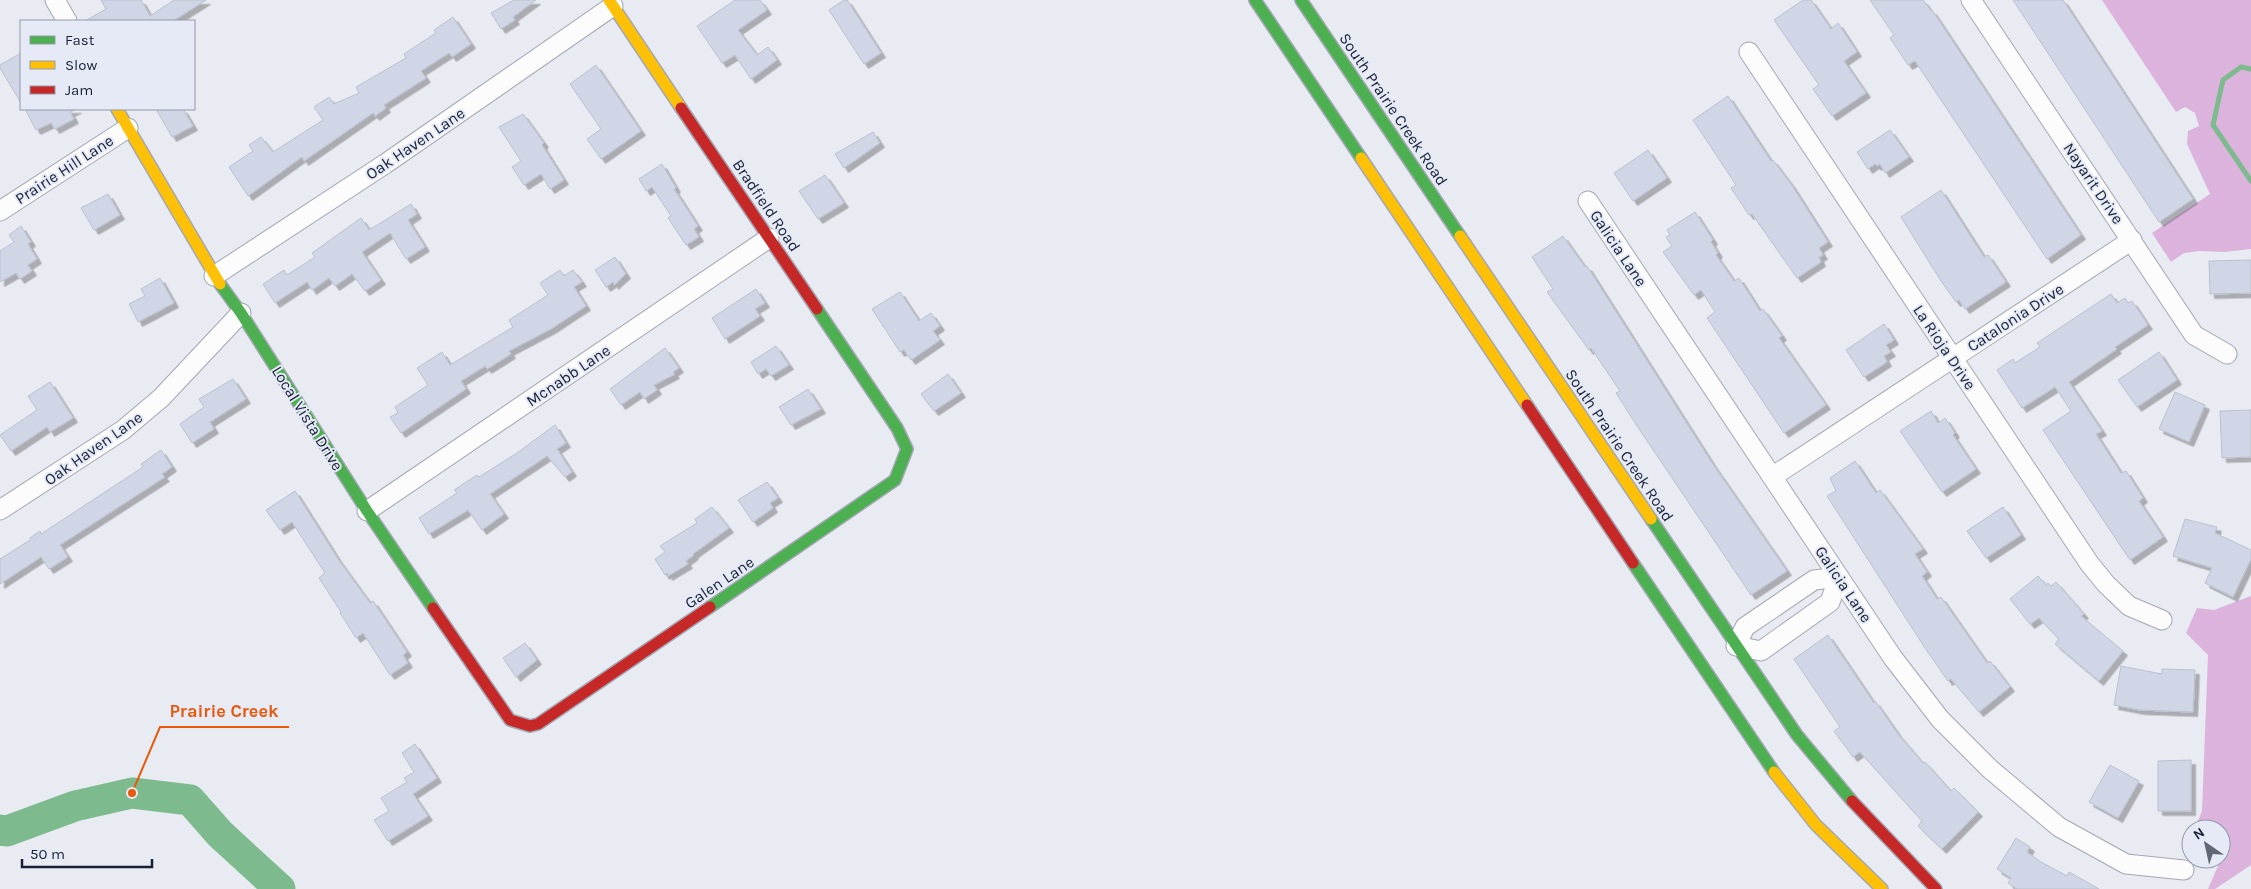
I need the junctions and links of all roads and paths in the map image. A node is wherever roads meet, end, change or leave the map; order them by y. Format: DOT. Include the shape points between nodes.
graph roads {
  1 [pos="55,0"];
  2 [pos="1255,0"];
  3 [pos="1301,0"];
  4 [pos="1971,0"];
  5 [pos="611,3"];
  6 [pos="66,20"];
  7 [pos="1749,52"];
  8 [pos="118,110"];
  9 [pos="128,128"];
  10 [pos="1588,201"];
  11 [pos="0,210"];
  12 [pos="769,238"];
  13 [pos="2132,240"];
  14 [pos="214,276"];
  15 [pos="241,313"];
  16 [pos="2227,354"];
  17 [pos="1952,359"];
  18 [pos="897,428"];
  19 [pos="1772,477"];
  20 [pos="0,510"];
  21 [pos="367,511"];
  22 [pos="1839,577"];
  23 [pos="2162,620"];
  24 [pos="1733,648"];
  25 [pos="1715,660"];
  26 [pos="1703,668"];
  27 [pos="510,720"];
  28 [pos="2184,870"];
  29 [pos="1882,889"];
  30 [pos="1936,889"];
  1 -- 6 [label="street"];
  2 -- 26 [label="main road"];
  3 -- 24 [label="main road, South Prairie Creek Road"];
  4 -- 13 [label="street, Nayarit Drive"];
  5 -- 12 [label="main road, Bradfield Road"];
  5 -- 14 [label="street, Oak Haven Lane" via="385,164"];
  7 -- 17 [label="street, La Rioja Drive"];
  8 -- 9 [label="main road, Local Vista Drive"];
  9 -- 11 [label="street, Prairie Hill Lane"];
  9 -- 14 [label="main road, Local Vista Drive"];
  10 -- 19 [label="street, Galicia Lane"];
  12 -- 18 [label="main road, Bradfield Road"];
  12 -- 21 [label="street, Mcnabb Lane"];
  13 -- 16 [label="street, Nayarit Drive" via="2194,336"];
  13 -- 17 [label="street, Catalonia Drive"];
  14 -- 15 [label="main road, Local Vista Drive"];
  15 -- 20 [label="street, Oak Haven Lane" via="161,398 124,430"];
  15 -- 21 [label="main road, Local Vista Drive"];
  17 -- 19 [label="street, Catalonia Drive"];
  17 -- 23 [label="street, La Rioja Drive" via="2089,563 2129,606"];
  18 -- 27 [label="main road, Galen Lane" via="907,449 895,480 878,494 538,724 530,726"];
  19 -- 22 [label="street, Galicia Lane"];
  21 -- 27 [label="main road, Local Vista Drive"];
  22 -- 24 [label="street" via="1814,580 1745,627"];
  22 -- 24 [label="street" via="1830,602 1760,651"];
  22 -- 28 [label="street, Galicia Lane" via="1893,658 1940,719 1990,769 2059,827 2126,864"];
  24 -- 30 [label="main road, South Prairie Creek Road" via="1842,790"];
  25 -- 26 [label="main road"];
  26 -- 29 [label="main road" via="1766,761 1816,825"];
}
